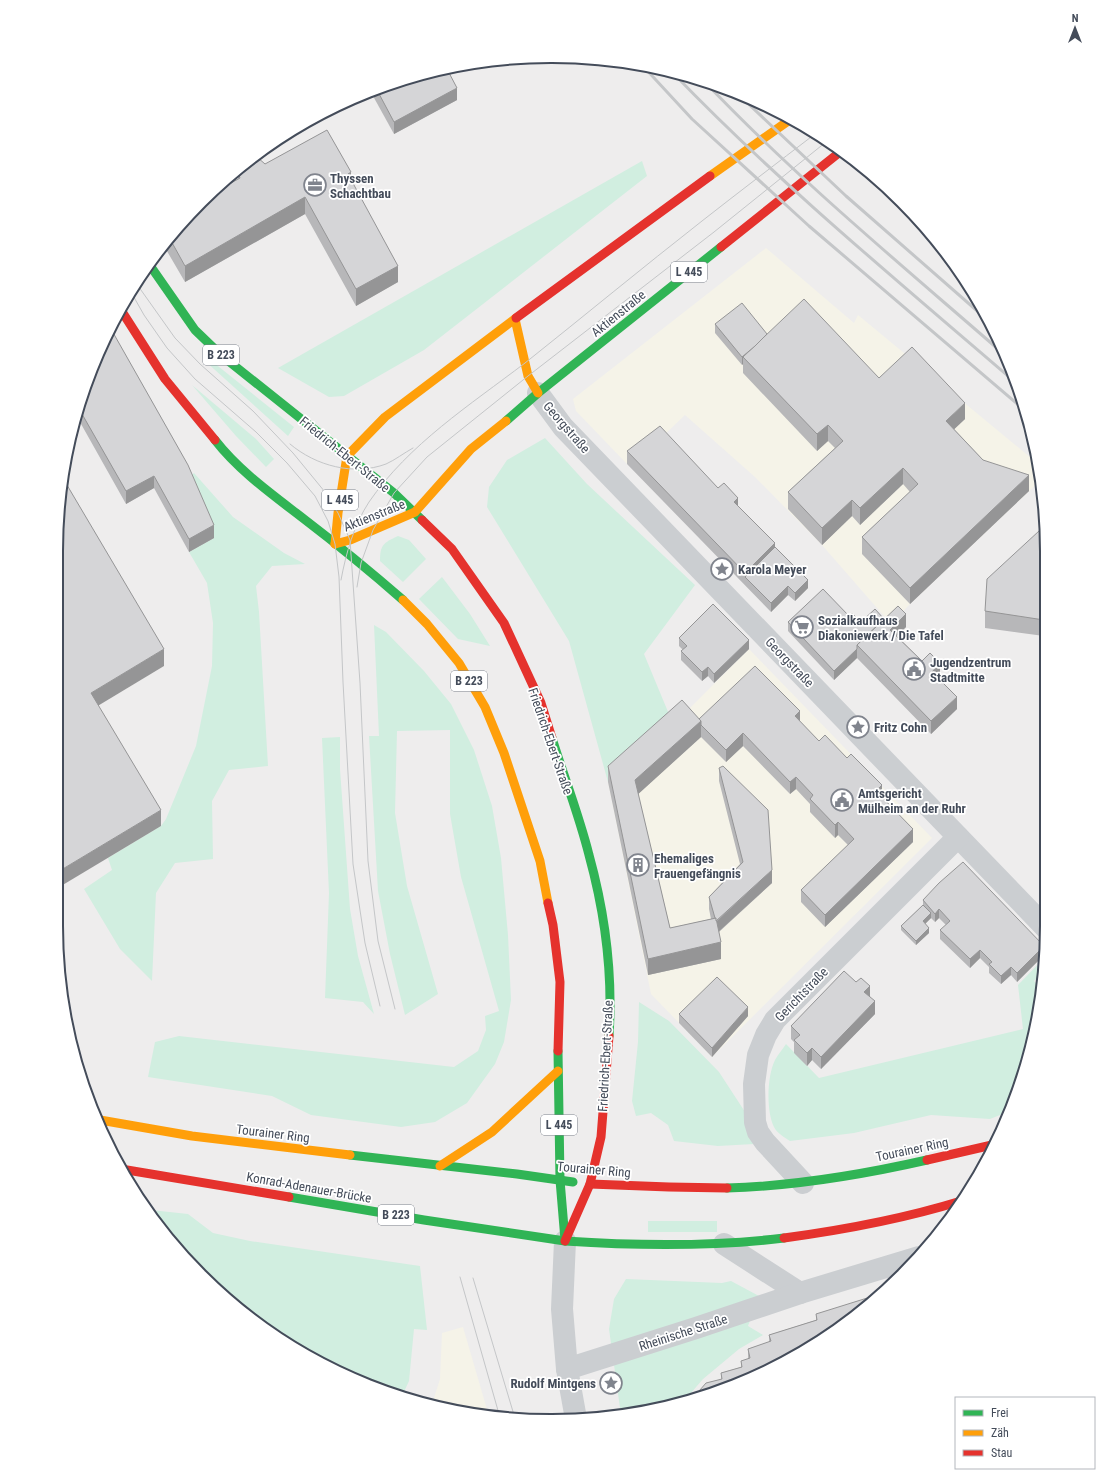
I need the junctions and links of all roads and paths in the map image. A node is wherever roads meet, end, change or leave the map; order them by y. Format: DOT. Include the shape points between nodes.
graph roads {
  1 [pos="785,122"];
  2 [pos="836,155"];
  3 [pos="153,269"];
  4 [pos="124,314"];
  5 [pos="515,320"];
  6 [pos="538,393"];
  7 [pos="347,456"];
  8 [pos="415,512"];
  9 [pos="335,544"];
  10 [pos="958,837"];
  11 [pos="1040,922"];
  12 [pos="558,1071"];
  13 [pos="104,1121"];
  14 [pos="988,1146"];
  15 [pos="440,1166"];
  16 [pos="128,1170"];
  17 [pos="560,1180"];
  18 [pos="803,1183"];
  19 [pos="590,1184"];
  20 [pos="953,1203"];
  21 [pos="565,1241"];
  22 [pos="724,1244"];
  23 [pos="907,1261"];
  24 [pos="800,1293"];
  25 [pos="567,1369"];
  26 [pos="575,1413"];
  1 -- 5 [label="main road"];
  2 -- 6 [label="main road, Aktienstraße / L 445"];
  3 -- 7 [label="main road, Friedrich-Ebert-Straße / B 223" via="195,330 221,355"];
  4 -- 9 [label="main road, Friedrich-Ebert-Straße / B 223" via="165,378 226,453 268,491"];
  5 -- 6 [label="main road" via="528,376"];
  5 -- 7 [label="main road" via="385,417"];
  6 -- 8 [label="main road, Aktienstraße / L 445" via="471,450"];
  6 -- 10 [label="street, Georgstraße" via="563,426"];
  7 -- 8 [label="main road, Friedrich-Ebert-Straße / B 223"];
  7 -- 9 [label="main road, Aktienstraße / L 445"];
  8 -- 9 [label="main road, Aktienstraße / L 445"];
  8 -- 19 [label="main road, Friedrich-Ebert-Straße / B 223" via="452,549 504,623 541,703 589,854 602,911 609,970 609,1030 601,1137"];
  9 -- 12 [label="main road, Friedrich-Ebert-Straße / B 223" via="361,563 426,624 459,663 488,714 540,860 553,925 560,982"];
  10 -- 11 [label="street, Georgstraße"];
  10 -- 18 [label="street, Gerichtstraße" via="775,1020 766,1035 758,1055 754,1084 755,1122 765,1142"];
  12 -- 15 [label="main road" via="492,1132"];
  12 -- 17 [label="main road, Friedrich-Ebert-Straße / L 445"];
  13 -- 15 [label="main road, Tourainer Ring" via="192,1136"];
  14 -- 18 [label="main road, Tourainer Ring" via="872,1172"];
  15 -- 17 [label="main road, Tourainer Ring"];
  16 -- 21 [label="main road, Konrad-Adenauer-Brücke / B 223"];
  17 -- 19 [label="main road, Tourainer Ring"];
  17 -- 21 [label="main road, Friedrich-Ebert-Straße / L 445"];
  18 -- 19 [label="main road, Tourainer Ring" via="673,1187"];
  19 -- 21 [label="main road, Friedrich-Ebert-Straße / B 223"];
  20 -- 22 [label="main road" via="839,1230"];
  21 -- 22 [label="main road" via="631,1245"];
  21 -- 25 [label="street, Friedrich-Ebert-Straße / L 445" via="562,1309"];
  22 -- 24 [label="street"];
  23 -- 24 [label="street, Rheinische Straße"];
  24 -- 25 [label="street, Rheinische Straße"];
  25 -- 26 [label="street, Friedrich-Ebert-Straße / L 445"];
}
